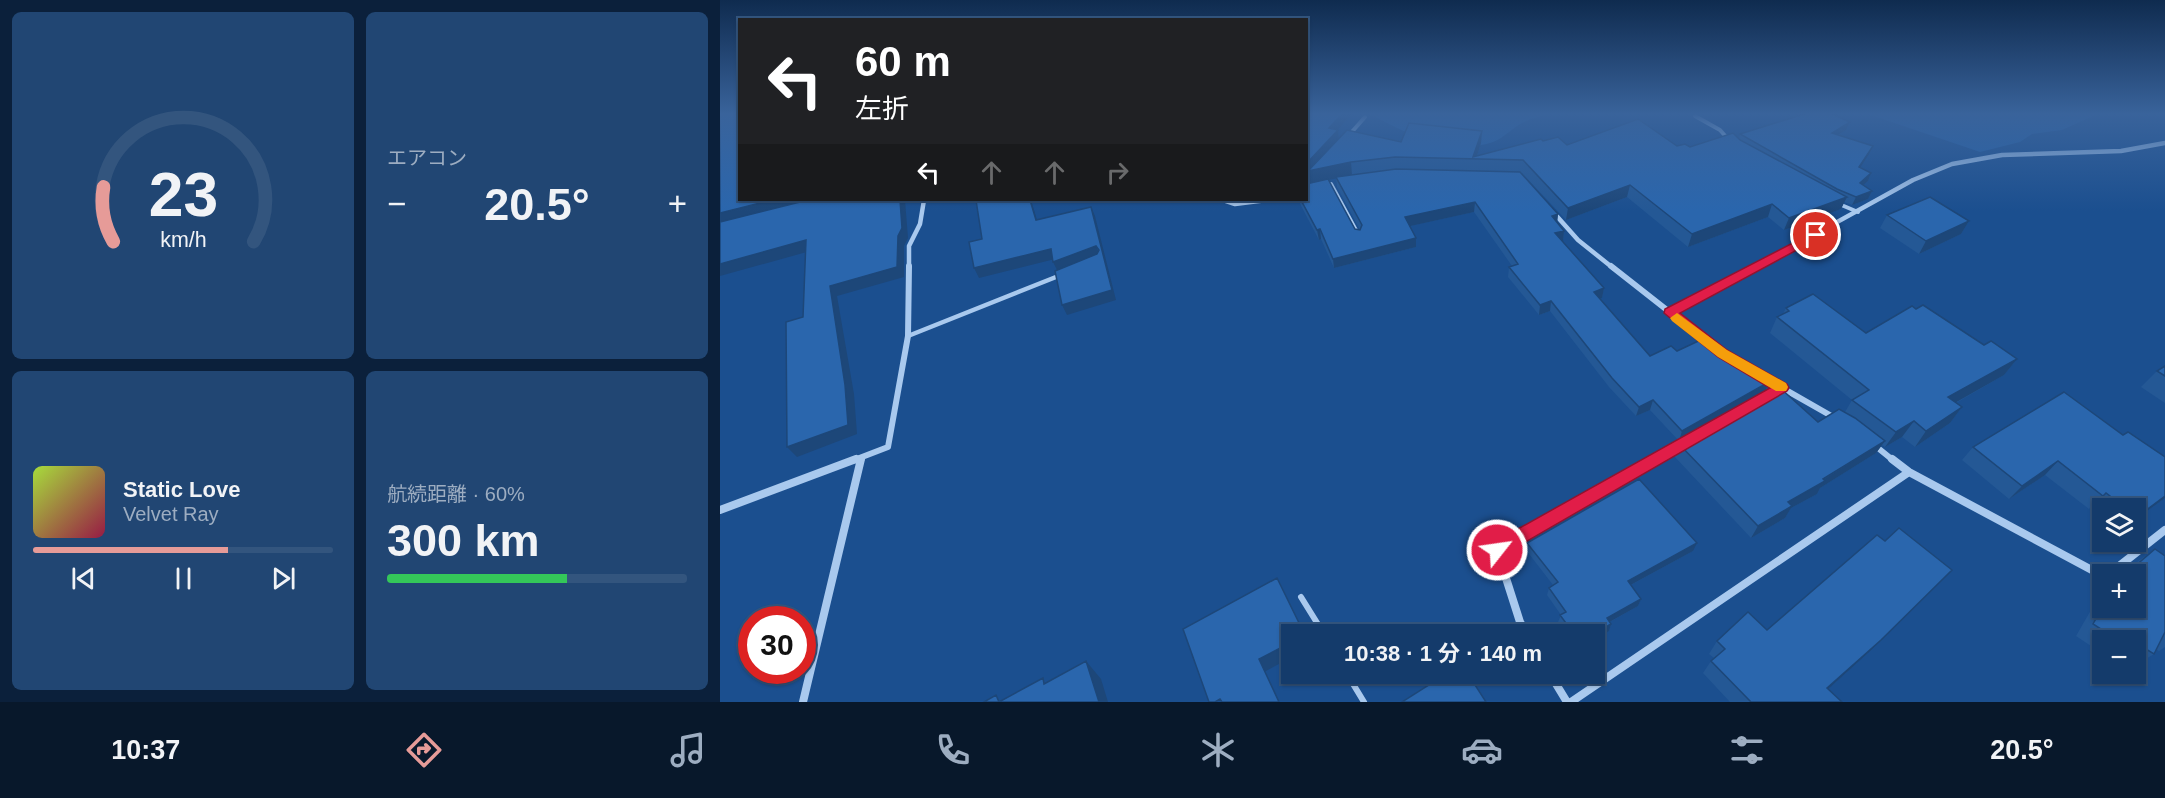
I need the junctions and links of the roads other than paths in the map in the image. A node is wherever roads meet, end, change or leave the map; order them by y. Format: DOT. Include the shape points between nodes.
graph roads {
  1 [pos="2150,146"];
  2 [pos="1342,182"];
  3 [pos="1331,184"];
  4 [pos="1323,186"];
  5 [pos="924,201"];
  6 [pos="1226,201"];
  7 [pos="1260,201"];
  8 [pos="1832,201"];
  9 [pos="1550,209"];
  10 [pos="1858,212"];
  11 [pos="1359,236"];
  12 [pos="1068,272"];
  13 [pos="1670,313"];
  14 [pos="908,336"];
  15 [pos="1714,347"];
  16 [pos="1752,371"];
  17 [pos="1782,388"];
  18 [pos="1772,393"];
  19 [pos="1841,421"];
  20 [pos="1867,439"];
  21 [pos="1690,440"];
  22 [pos="862,457"];
  23 [pos="1910,472"];
  24 [pos="720,510"];
  25 [pos="2165,530"];
  26 [pos="2122,564"];
  27 [pos="2092,570"];
  28 [pos="1301,597"];
  29 [pos="1318,624"];
  30 [pos="1521,624"];
  31 [pos="1353,684"];
  32 [pos="1557,684"];
  33 [pos="803,702"];
  34 [pos="1364,702"];
  35 [pos="1569,702"];
  1 -- 10 [label="street" via="2121,151 2002,155 1952,164 1913,180"];
  2 -- 3 [label="street"];
  3 -- 4 [label="street"];
  3 -- 11 [label="lane"];
  5 -- 14 [label="street" via="920,224 909,246"];
  6 -- 7 [label="street"];
  8 -- 10 [label="lane"];
  9 -- 13 [label="street" via="1578,240"];
  10 -- 13 [label="street"];
  12 -- 14 [label="lane"];
  13 -- 15 [label="street"];
  14 -- 22 [label="street" via="888,447"];
  16 -- 17 [label="street"];
  17 -- 18 [label="street"];
  17 -- 19 [label="street"];
  20 -- 23 [label="street"];
  21 -- 30 [label="street" via="1497,550"];
  22 -- 24 [label="street"];
  22 -- 33 [label="street"];
  23 -- 27 [label="street"];
  23 -- 35 [label="street"];
  25 -- 26 [label="street"];
  28 -- 29 [label="lane"];
  31 -- 34 [label="lane"];
  32 -- 35 [label="street"];
}
